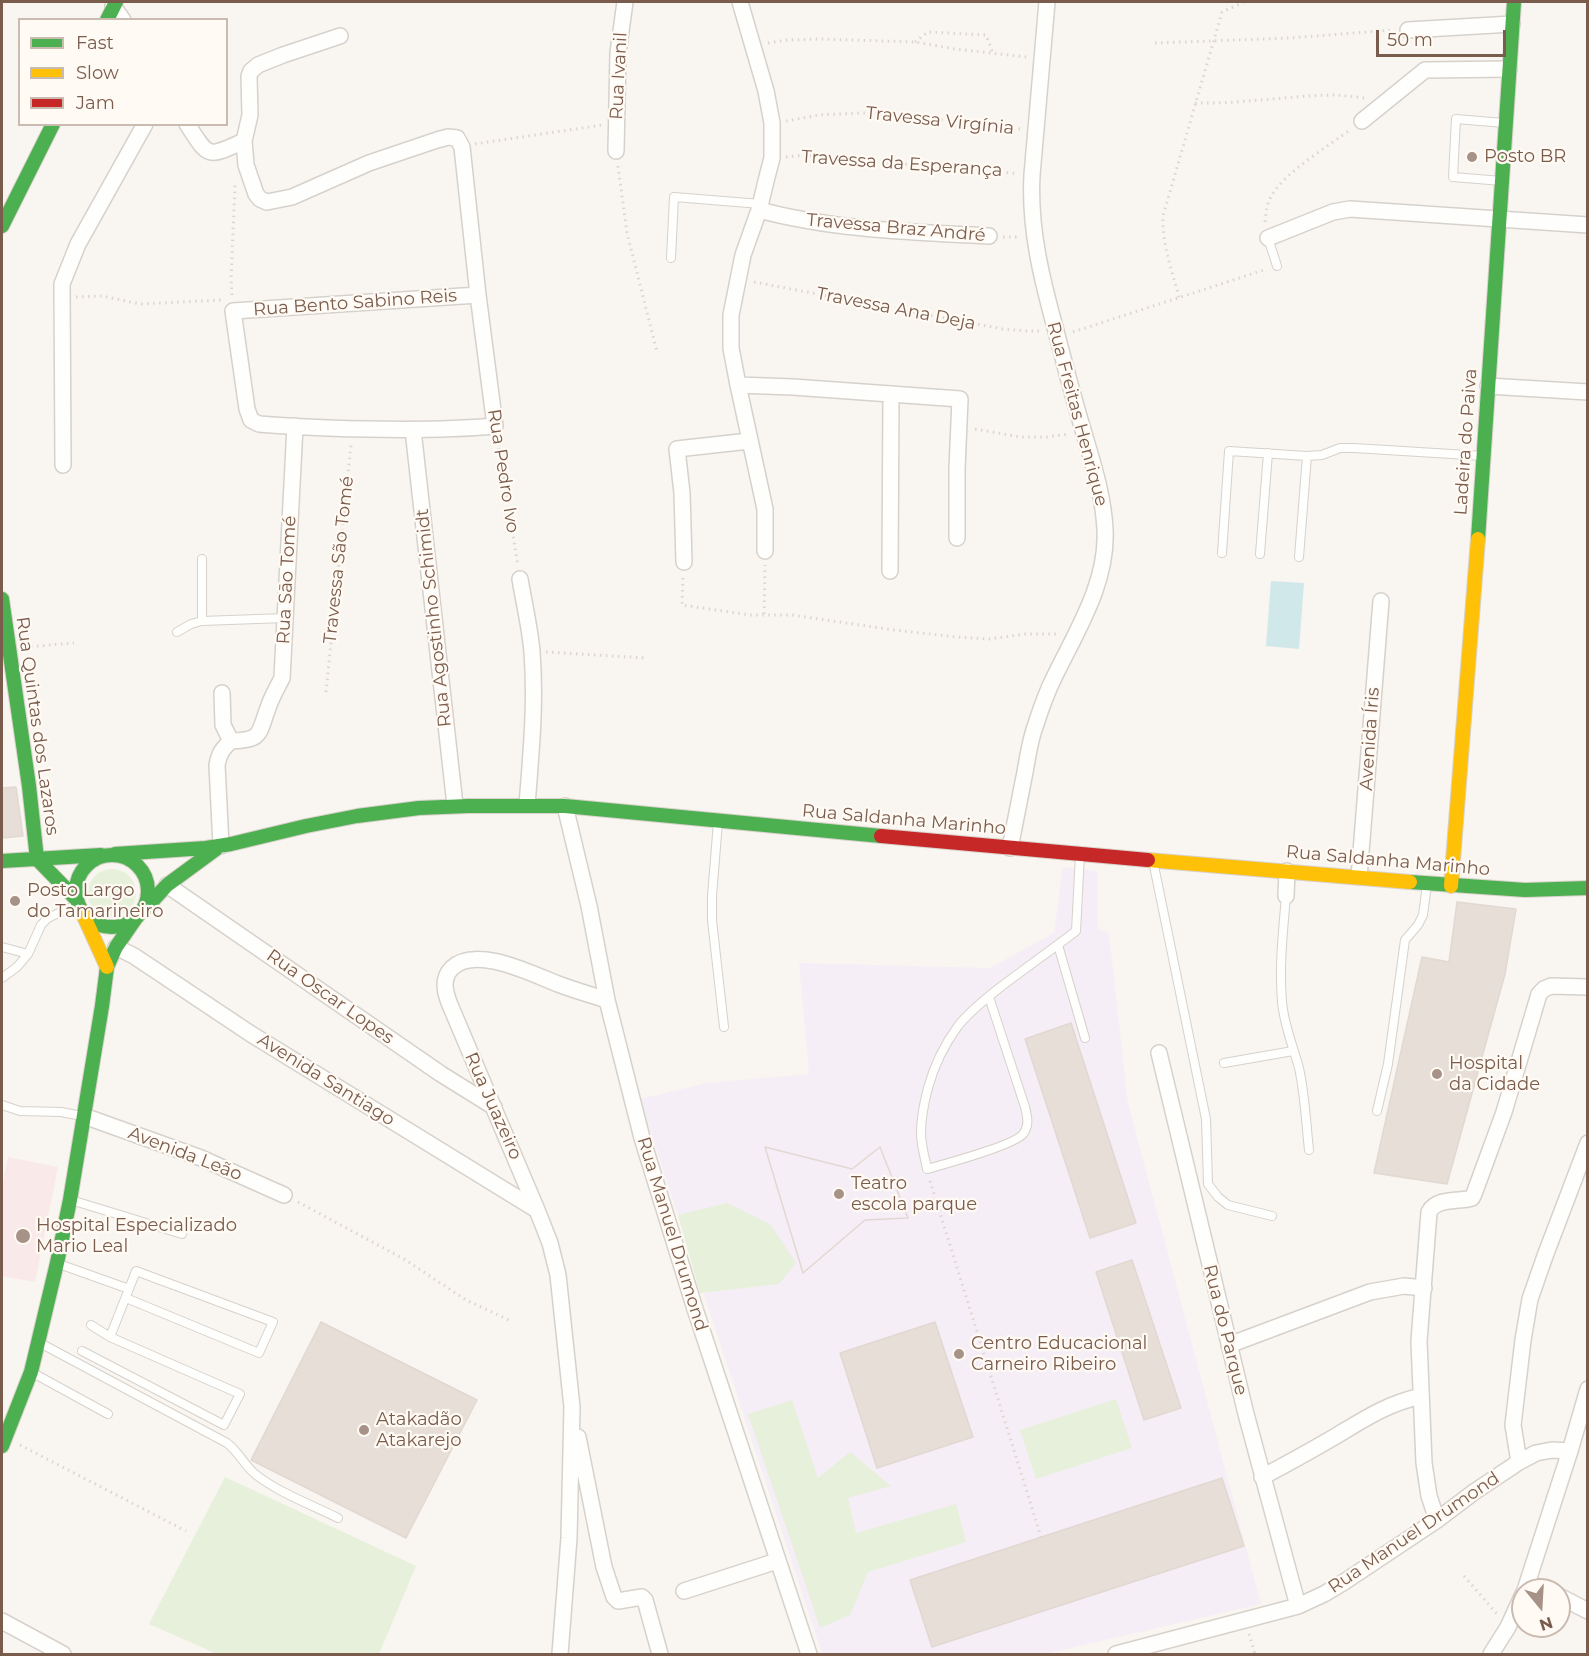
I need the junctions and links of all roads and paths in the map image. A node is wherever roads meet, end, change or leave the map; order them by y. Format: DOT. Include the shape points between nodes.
graph roads {
  1 [pos="625,2"];
  2 [pos="740,2"];
  3 [pos="1047,2"];
  4 [pos="1244,2"];
  5 [pos="1514,2"];
  6 [pos="1512,24"];
  7 [pos="1408,30"];
  8 [pos="340,36"];
  9 [pos="1214,40"];
  10 [pos="915,42"];
  11 [pos="1155,43"];
  12 [pos="752,46"];
  13 [pos="993,53"];
  14 [pos="1042,59"];
  15 [pos="1509,69"];
  16 [pos="1388,100"];
  17 [pos="1195,103"];
  18 [pos="1362,121"];
  19 [pos="616,122"];
  20 [pos="772,123"];
  21 [pos="1506,123"];
  22 [pos="52,126"];
  23 [pos="144,126"];
  24 [pos="188,126"];
  25 [pos="1036,131"];
  26 [pos="244,141"];
  27 [pos="459,142"];
  28 [pos="616,151"];
  29 [pos="772,158"];
  30 [pos="246,165"];
  31 [pos="1032,175"];
  32 [pos="1502,181"];
  33 [pos="760,207"];
  34 [pos="1499,218"];
  35 [pos="1587,225"];
  36 [pos="2,226"];
  37 [pos="989,236"];
  38 [pos="1034,238"];
  39 [pos="1268,238"];
  40 [pos="671,258"];
  41 [pos="1277,266"];
  42 [pos="737,278"];
  43 [pos="478,295"];
  44 [pos="1179,297"];
  45 [pos="63,298"];
  46 [pos="233,306"];
  47 [pos="1056,332"];
  48 [pos="657,352"];
  49 [pos="738,385"];
  50 [pos="1488,386"];
  51 [pos="1587,392"];
  52 [pos="891,394"];
  53 [pos="295,426"];
  54 [pos="495,426"];
  55 [pos="958,427"];
  56 [pos="352,429"];
  57 [pos="413,430"];
  58 [pos="1083,432"];
  59 [pos="749,441"];
  60 [pos="1268,453"];
  61 [pos="1307,456"];
  62 [pos="1484,456"];
  63 [pos="63,465"];
  64 [pos="957,538"];
  65 [pos="765,551"];
  66 [pos="1222,552"];
  67 [pos="1260,554"];
  68 [pos="1299,557"];
  69 [pos="202,559"];
  70 [pos="684,562"];
  71 [pos="890,571"];
  72 [pos="520,579"];
  73 [pos="2,599"];
  74 [pos="1381,601"];
  75 [pos="764,614"];
  76 [pos="285,618"];
  77 [pos="202,621"];
  78 [pos="177,632"];
  79 [pos="1076,634"];
  80 [pos="75,643"];
  81 [pos="23,647"];
  82 [pos="532,651"];
  83 [pos="646,658"];
  84 [pos="326,692"];
  85 [pos="222,693"];
  86 [pos="231,741"];
  87 [pos="455,805"];
  88 [pos="527,805"];
  89 [pos="566,806"];
  90 [pos="718,820"];
  91 [pos="221,846"];
  92 [pos="1010,848"];
  93 [pos="1080,853"];
  94 [pos="110,855"];
  95 [pos="37,859"];
  96 [pos="1153,859"];
  97 [pos="2,861"];
  98 [pos="1287,871"];
  99 [pos="1359,877"];
  100 [pos="1427,884"];
  101 [pos="167,885"];
  102 [pos="1451,886"];
  103 [pos="1587,888"];
  104 [pos="1286,896"];
  105 [pos="78,904"];
  106 [pos="139,915"];
  107 [pos="1058,945"];
  108 [pos="2,947"];
  109 [pos="116,947"];
  110 [pos="28,954"];
  111 [pos="106,967"];
  112 [pos="2,978"];
  113 [pos="1587,987"];
  114 [pos="989,997"];
  115 [pos="607,1000"];
  116 [pos="724,1027"];
  117 [pos="1085,1038"];
  118 [pos="1293,1051"];
  119 [pos="1159,1053"];
  120 [pos="1224,1063"];
  121 [pos="2,1105"];
  122 [pos="494,1107"];
  123 [pos="1377,1111"];
  124 [pos="84,1116"];
  125 [pos="1587,1143"];
  126 [pos="1309,1150"];
  127 [pos="927,1169"];
  128 [pos="284,1195"];
  129 [pos="70,1200"];
  130 [pos="537,1210"];
  131 [pos="1272,1216"];
  132 [pos="182,1234"];
  133 [pos="57,1263"];
  134 [pos="1424,1288"];
  135 [pos="129,1289"];
  136 [pos="126,1298"];
  137 [pos="511,1321"];
  138 [pos="91,1325"];
  139 [pos="110,1337"];
  140 [pos="39,1342"];
  141 [pos="1229,1345"];
  142 [pos="82,1351"];
  143 [pos="31,1372"];
  144 [pos="1587,1389"];
  145 [pos="1421,1396"];
  146 [pos="572,1407"];
  147 [pos="108,1414"];
  148 [pos="4,1442"];
  149 [pos="1570,1451"];
  150 [pos="1519,1462"];
  151 [pos="1262,1477"];
  152 [pos="338,1518"];
  153 [pos="1437,1520"];
  154 [pos="186,1531"];
  155 [pos="1041,1537"];
  156 [pos="777,1561"];
  157 [pos="1464,1576"];
  158 [pos="1529,1578"];
  159 [pos="684,1591"];
  160 [pos="1571,1602"];
  161 [pos="1298,1606"];
  162 [pos="1587,1611"];
  163 [pos="1511,1620"];
  164 [pos="2,1621"];
  165 [pos="1245,1621"];
  166 [pos="1508,1627"];
  167 [pos="63,1654"];
  168 [pos="560,1654"];
  169 [pos="660,1654"];
  170 [pos="808,1654"];
  171 [pos="1116,1654"];
  172 [pos="1255,1654"];
  173 [pos="1491,1654"];
  1 -- 19 [label="street, Rua Ivanil" via="618,53"];
  2 -- 12 [label="street"];
  3 -- 14 [label="street, Rua Freitas Henrique"];
  4 -- 9 [label="path" via="1222,12"];
  5 -- 6 [label="main road, Ladeira do Paiva"];
  6 -- 7 [label="street"];
  6 -- 15 [label="main road, Ladeira do Paiva"];
  7 -- 9 [label="path"];
  8 -- 26 [label="street" via="283,55 251,71 250,115"];
  9 -- 11 [label="path"];
  9 -- 17 [label="path"];
  10 -- 12 [label="path" via="787,40"];
  10 -- 13 [label="path"];
  10 -- 13 [label="path" via="928,32 986,35"];
  12 -- 20 [label="street"];
  13 -- 14 [label="path"];
  14 -- 25 [label="street, Rua Freitas Henrique"];
  15 -- 16 [label="street" via="1425,70"];
  15 -- 21 [label="main road, Ladeira do Paiva"];
  16 -- 17 [label="path" via="1335,95"];
  16 -- 18 [label="street"];
  17 -- 44 [label="path" via="1163,216 1166,248"];
  18 -- 39 [label="path" via="1287,177 1273,194 1266,208"];
  19 -- 27 [label="path"];
  19 -- 28 [label="street, Rua Ivanil"];
  20 -- 25 [label="path, Travessa Virgínia" via="862,113"];
  20 -- 29 [label="street"];
  21 -- 32 [label="main road, Ladeira do Paiva"];
  21 -- 32 [label="lane" via="1456,119 1453,177"];
  22 -- 36 [label="main road"];
  23 -- 45 [label="street" via="78,244 62,284"];
  24 -- 26 [label="street" via="206,151 214,154"];
  25 -- 31 [label="street, Rua Freitas Henrique"];
  26 -- 30 [label="street"];
  27 -- 30 [label="street" via="448,137 437,140 369,163 292,197 267,202 256,194"];
  27 -- 43 [label="street, Rua Pedro Ivo"];
  28 -- 48 [label="path" via="627,233"];
  29 -- 31 [label="path, Travessa da Esperança" via="804,155 870,164 943,164"];
  29 -- 33 [label="street"];
  30 -- 46 [label="path" via="235,182"];
  31 -- 38 [label="street, Rua Freitas Henrique"];
  32 -- 34 [label="main road, Ladeira do Paiva"];
  33 -- 37 [label="street, Travessa Braz André" via="812,223"];
  33 -- 40 [label="lane" via="674,197"];
  33 -- 42 [label="street"];
  34 -- 35 [label="street"];
  34 -- 39 [label="street" via="1350,209"];
  34 -- 50 [label="main road, Ladeira do Paiva"];
  37 -- 38 [label="path, Travessa Braz André"];
  38 -- 47 [label="street, Rua Freitas Henrique"];
  39 -- 41 [label="lane"];
  41 -- 44 [label="path, Travessa Ana Deja"];
  42 -- 47 [label="path, Travessa Ana Deja" via="1003,329"];
  42 -- 49 [label="street" via="731,348"];
  43 -- 46 [label="street, Rua Bento Sabino Reis"];
  43 -- 54 [label="street, Rua Pedro Ivo"];
  44 -- 47 [label="path, Travessa Ana Deja"];
  45 -- 46 [label="path"];
  45 -- 63 [label="street"];
  46 -- 53 [label="street" via="249,416 254,423"];
  47 -- 58 [label="street, Rua Freitas Henrique"];
  49 -- 52 [label="street"];
  49 -- 59 [label="street"];
  50 -- 51 [label="street"];
  50 -- 62 [label="main road, Ladeira do Paiva"];
  52 -- 55 [label="street" via="960,399"];
  52 -- 71 [label="street"];
  53 -- 56 [label="street"];
  53 -- 76 [label="street, Rua Sāo Tomé"];
  54 -- 57 [label="street"];
  54 -- 72 [label="path, Rua Pedro Ivo"];
  55 -- 58 [label="path" via="1021,437"];
  55 -- 64 [label="street"];
  56 -- 57 [label="street"];
  56 -- 84 [label="path, Travessa São Tomé"];
  57 -- 87 [label="street, Rua Agostinho Schimidt"];
  58 -- 79 [label="street, Rua Freitas Henrique" via="1098,480 1105,550 1094,594"];
  59 -- 65 [label="street" via="765,509"];
  59 -- 70 [label="street" via="678,449"];
  60 -- 61 [label="lane"];
  60 -- 66 [label="lane" via="1229,451"];
  60 -- 67 [label="lane"];
  61 -- 62 [label="lane" via="1340,448"];
  61 -- 68 [label="lane"];
  62 -- 102 [label="main road, Ladeira do Paiva"];
  65 -- 75 [label="path"];
  69 -- 77 [label="lane"];
  70 -- 75 [label="path" via="682,605"];
  72 -- 82 [label="street"];
  73 -- 95 [label="main road, Rua Quintas dos Lazaros"];
  74 -- 99 [label="street, Avenida Íris"];
  75 -- 79 [label="path" via="957,637"];
  76 -- 77 [label="lane"];
  76 -- 86 [label="street, Rua Sāo Tomé" via="282,678 262,730 245,741"];
  77 -- 78 [label="lane"];
  79 -- 92 [label="street, Rua Freitas Henrique" via="1035,726"];
  80 -- 81 [label="path"];
  82 -- 83 [label="path"];
  82 -- 88 [label="street" via="533,733"];
  85 -- 86 [label="street" via="223,725"];
  86 -- 91 [label="street" via="219,755 217,765"];
  87 -- 88 [label="main road, Rua Saldanha Marinho"];
  87 -- 91 [label="main road, Rua Saldanha Marinho" via="369,814"];
  88 -- 89 [label="main road, Rua Saldanha Marinho"];
  89 -- 90 [label="main road, Rua Saldanha Marinho"];
  89 -- 115 [label="street, Rua Manuel Drumond"];
  90 -- 92 [label="main road, Rua Saldanha Marinho"];
  90 -- 116 [label="lane" via="712,920"];
  91 -- 94 [label="main road, Rua Saldanha Marinho"];
  91 -- 101 [label="main road, Rua Saldanha Marinho"];
  92 -- 93 [label="main road, Rua Saldanha Marinho"];
  93 -- 96 [label="main road, Rua Saldanha Marinho"];
  93 -- 107 [label="lane" via="1076,932"];
  94 -- 95 [label="main road, Rua Saldanha Marinho"];
  94 -- 105 [label="main road" via="96,858 81,871 76,890"];
  94 -- 106 [label="main road" via="125,857 143,870 149,892"];
  95 -- 97 [label="main road, Rua Saldanha Marinho"];
  95 -- 105 [label="main road"];
  96 -- 98 [label="main road, Rua Saldanha Marinho"];
  96 -- 131 [label="lane" via="1206,1119 1208,1184 1228,1205"];
  98 -- 99 [label="main road, Rua Saldanha Marinho"];
  98 -- 104 [label="street"];
  99 -- 100 [label="main road, Rua Saldanha Marinho"];
  100 -- 102 [label="main road, Rua Saldanha Marinho"];
  100 -- 123 [label="lane" via="1423,915 1405,940 1388,1064"];
  101 -- 106 [label="main road, Rua Saldanha Marinho"];
  101 -- 122 [label="street, Rua Oscar Lopes"];
  102 -- 103 [label="main road, Rua Saldanha Marinho"];
  104 -- 118 [label="lane" via="1282,1000"];
  105 -- 106 [label="main road" via="86,916 105,926 127,924"];
  105 -- 110 [label="lane" via="48,918"];
  105 -- 111 [label="main road"];
  106 -- 109 [label="main road"];
  107 -- 114 [label="lane"];
  107 -- 117 [label="lane"];
  108 -- 110 [label="lane"];
  109 -- 111 [label="main road"];
  109 -- 130 [label="street, Avenida Santiago"];
  110 -- 112 [label="lane"];
  111 -- 124 [label="main road"];
  113 -- 134 [label="street" via="1551,986 1539,993 1504,1112 1472,1198 1437,1204 1429,1212"];
  114 -- 127 [label="lane" via="958,1026 932,1074 923,1104 921,1135"];
  114 -- 127 [label="lane" via="1025,1107 1026,1130 1006,1144"];
  115 -- 122 [label="street, Rua Juazeiro" via="483,959 453,967 445,979 448,998"];
  115 -- 156 [label="street, Rua Manuel Drumond" via="669,1228"];
  118 -- 120 [label="lane"];
  118 -- 126 [label="lane" via="1303,1089"];
  119 -- 141 [label="street, Rua do Parque"];
  121 -- 124 [label="lane" via="20,1111"];
  122 -- 130 [label="street, Rua Juazeiro"];
  124 -- 128 [label="street, Avenida Leão" via="201,1158"];
  124 -- 129 [label="main road"];
  125 -- 150 [label="street" via="1530,1299 1513,1425"];
  127 -- 155 [label="path"];
  128 -- 137 [label="path" via="404,1259 465,1300"];
  129 -- 132 [label="lane"];
  129 -- 133 [label="main road"];
  130 -- 146 [label="street, Rua Juazeiro" via="558,1275"];
  133 -- 135 [label="lane"];
  133 -- 140 [label="main road"];
  134 -- 141 [label="street" via="1404,1286 1370,1292"];
  134 -- 145 [label="street" via="1419,1341"];
  135 -- 136 [label="lane"];
  135 -- 136 [label="lane" via="136,1271 273,1322 259,1353"];
  136 -- 139 [label="lane"];
  138 -- 139 [label="lane"];
  139 -- 142 [label="lane" via="240,1394 224,1425"];
  140 -- 143 [label="main road"];
  140 -- 152 [label="lane" via="227,1443 268,1484"];
  141 -- 151 [label="street, Rua do Parque"];
  143 -- 147 [label="lane"];
  143 -- 148 [label="main road"];
  144 -- 149 [label="street"];
  145 -- 151 [label="street" via="1385,1407"];
  145 -- 153 [label="street" via="1424,1463"];
  146 -- 168 [label="street, Rua Juazeiro" via="569,1538"];
  146 -- 169 [label="street, Rua Juazeiro" via="604,1567 614,1598 645,1600"];
  148 -- 154 [label="path"];
  149 -- 150 [label="street, Rua Manuel Drumond" via="1536,1453"];
  149 -- 158 [label="street"];
  150 -- 153 [label="street, Rua Manuel Drumond"];
  151 -- 161 [label="street, Rua do Parque"];
  153 -- 161 [label="street, Rua Manuel Drumond" via="1344,1582"];
  156 -- 159 [label="street"];
  156 -- 170 [label="street, Rua Manuel Drumond"];
  157 -- 166 [label="path"];
  160 -- 162 [label="street"];
  161 -- 165 [label="street, Rua Manuel Drumond"];
  163 -- 166 [label="street"];
  164 -- 167 [label="street"];
  165 -- 171 [label="street, Rua Manuel Drumond"];
  165 -- 172 [label="path"];
  166 -- 173 [label="street"];
}
